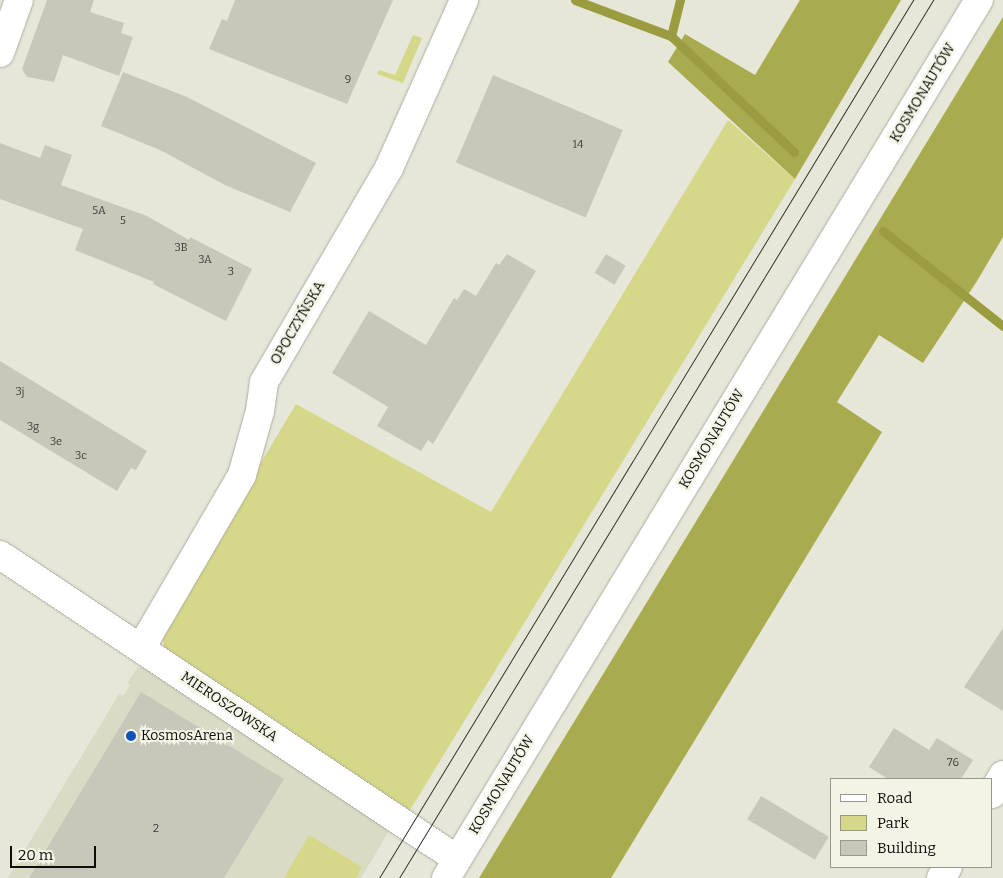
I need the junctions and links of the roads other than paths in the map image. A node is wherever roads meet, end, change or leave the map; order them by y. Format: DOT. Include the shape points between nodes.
graph roads {
  1 [pos="19,0"];
  2 [pos="464,0"];
  3 [pos="979,0"];
  4 [pos="0,52"];
  5 [pos="0,555"];
  6 [pos="140,648"];
  7 [pos="1003,775"];
  8 [pos="993,792"];
  9 [pos="452,868"];
  1 -- 4 [label="street"];
  2 -- 6 [label="street, OPOCZYŃSKA" via="389,168 264,382 260,411 242,475"];
  3 -- 9 [label="street, KOSMONAUTÓW"];
  5 -- 6 [label="street, MIEROSZOWSKA"];
  6 -- 9 [label="street, MIEROSZOWSKA"];
  7 -- 8 [label="street"];
}
